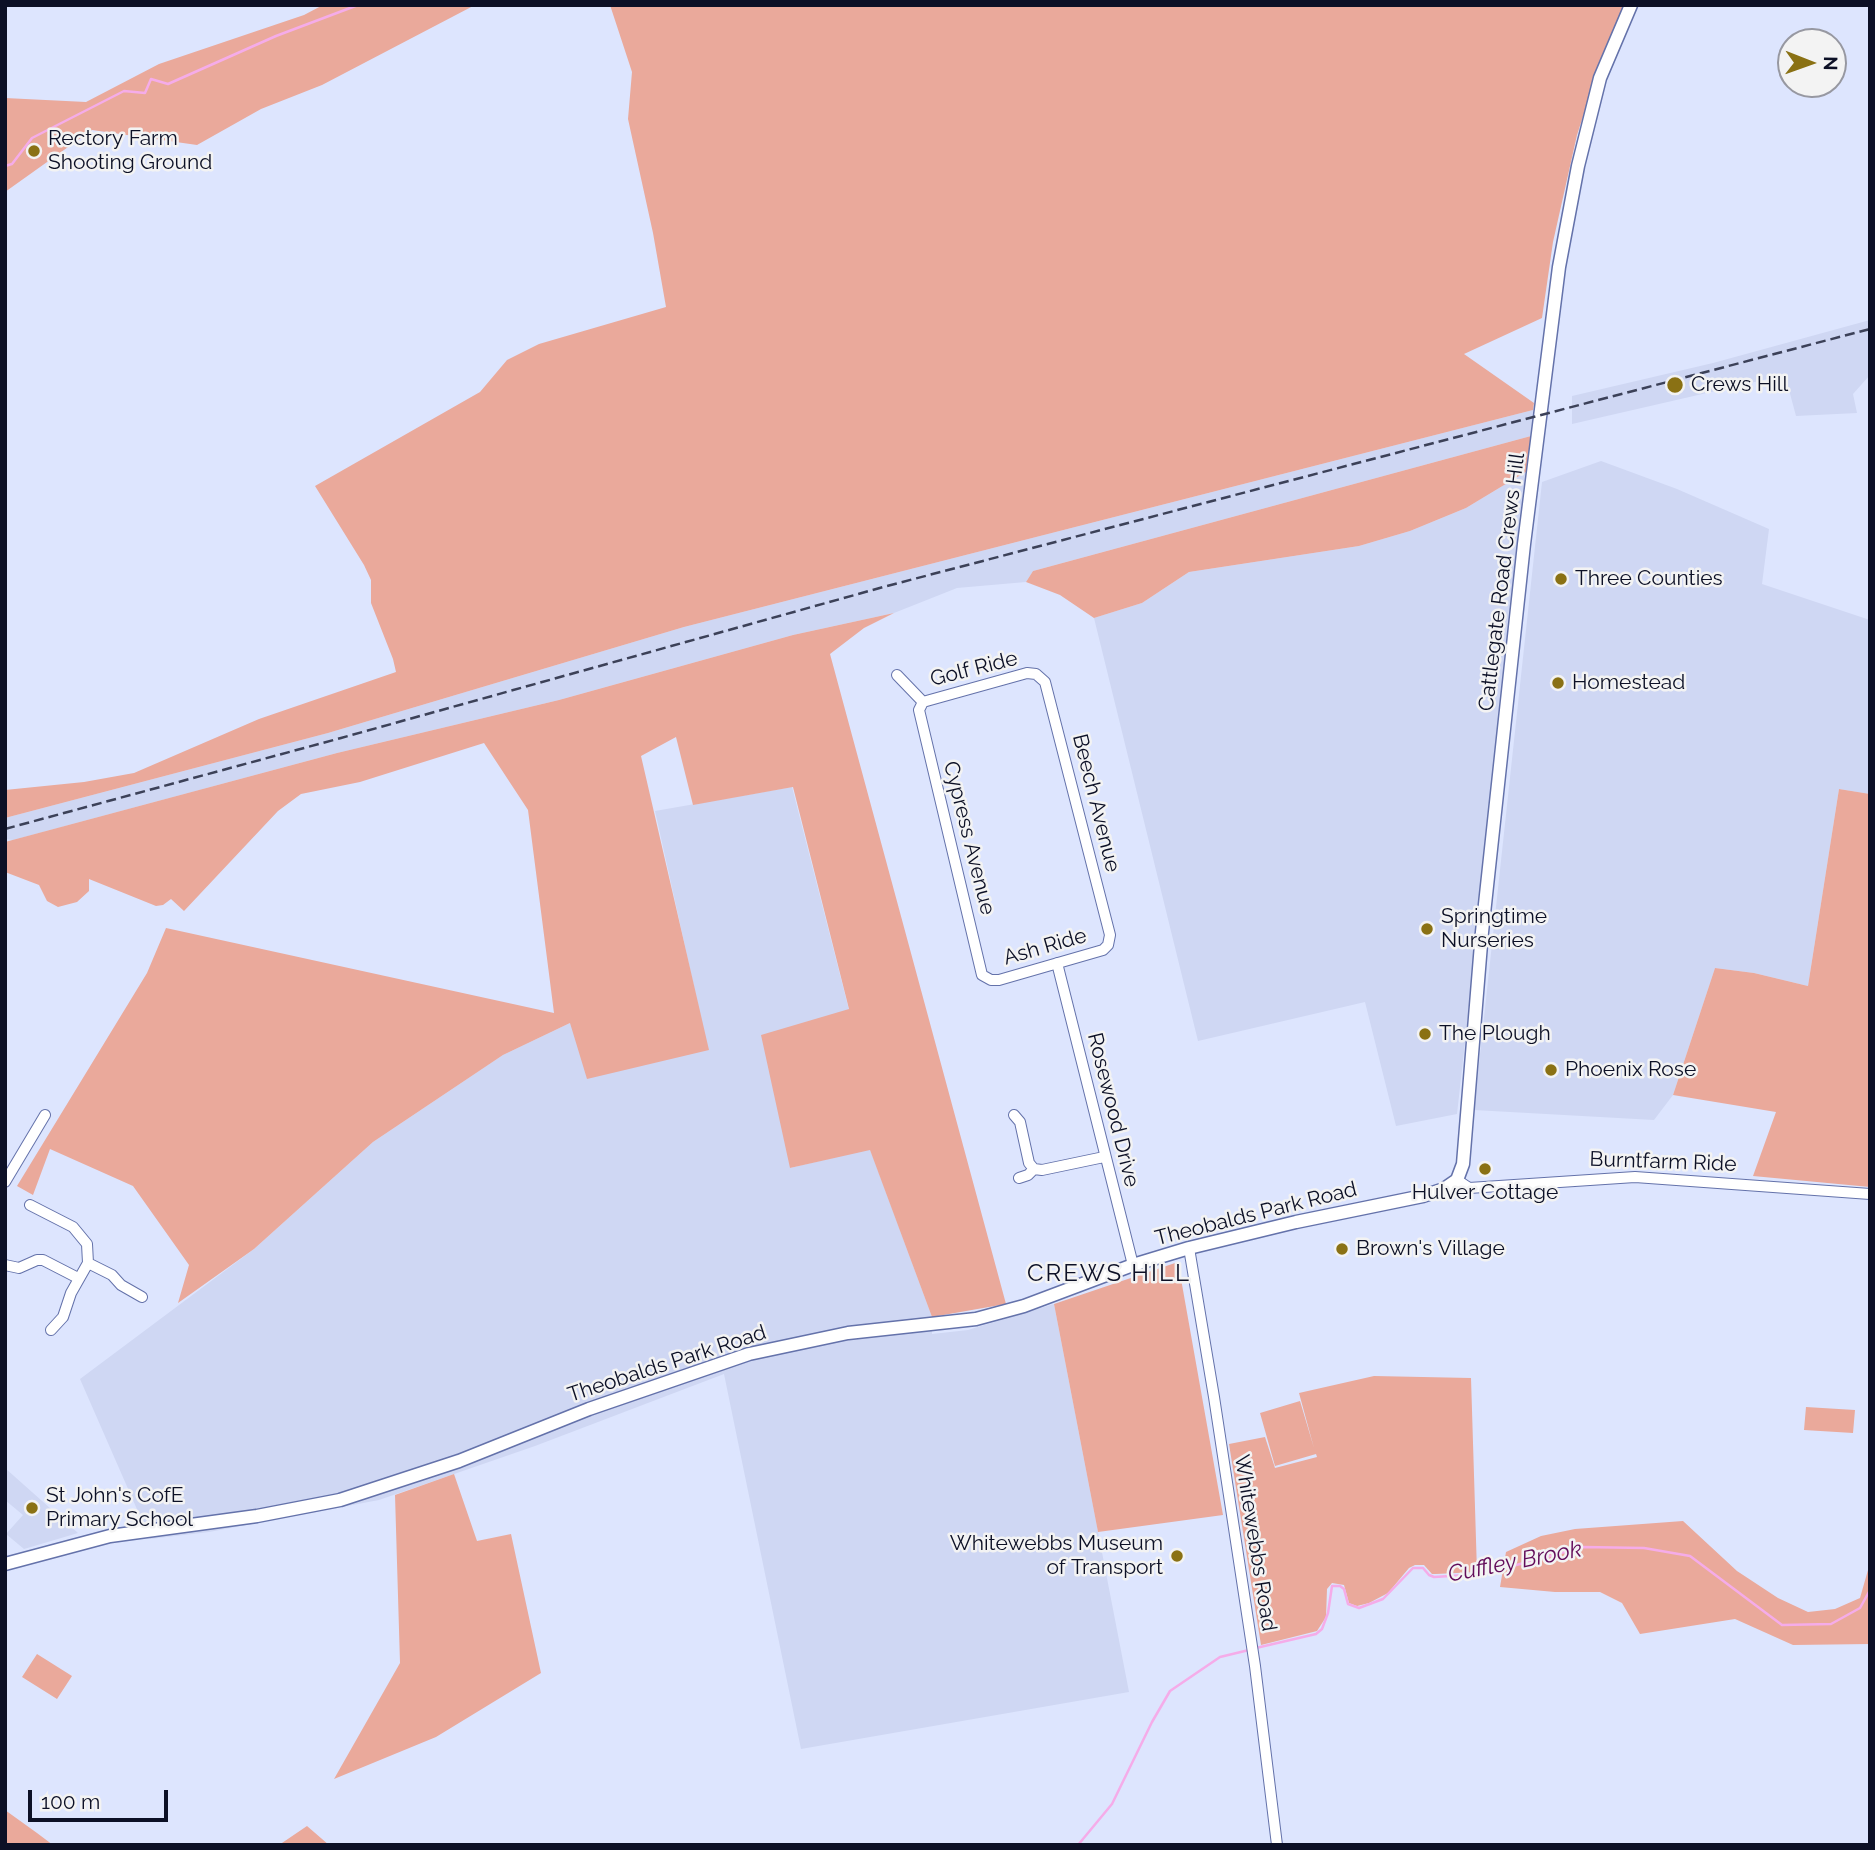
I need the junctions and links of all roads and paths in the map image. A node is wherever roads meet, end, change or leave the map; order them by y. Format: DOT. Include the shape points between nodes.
graph roads {
  1 [pos="1631,5"];
  2 [pos="1036,674"];
  3 [pos="897,675"];
  4 [pos="923,702"];
  5 [pos="1108,945"];
  6 [pos="1057,963"];
  7 [pos="991,980"];
  8 [pos="45,1115"];
  9 [pos="1014,1115"];
  10 [pos="1104,1157"];
  11 [pos="1034,1169"];
  12 [pos="1459,1177"];
  13 [pos="1018,1178"];
  14 [pos="5,1182"];
  15 [pos="1870,1194"];
  16 [pos="30,1205"];
  17 [pos="1189,1248"];
  18 [pos="88,1264"];
  19 [pos="5,1265"];
  20 [pos="1133,1265"];
  21 [pos="78,1278"];
  22 [pos="142,1297"];
  23 [pos="51,1330"];
  24 [pos="5,1564"];
  25 [pos="1277,1845"];
  1 -- 12 [label="street, Cattlegate Road Crews Hill" via="1600,78 1559,267 1524,544"];
  2 -- 4 [label="street, Golf Ride"];
  2 -- 5 [label="street, Beech Avenue" via="1045,682 1110,935"];
  3 -- 4 [label="street"];
  4 -- 7 [label="street, Cypress Avenue" via="919,710 982,975"];
  5 -- 6 [label="street, Ash Ride"];
  6 -- 7 [label="street, Ash Ride"];
  6 -- 10 [label="street, Rosewood Drive"];
  8 -- 14 [label="street"];
  9 -- 11 [label="street"];
  10 -- 11 [label="street"];
  10 -- 20 [label="street, Rosewood Drive"];
  11 -- 13 [label="street"];
  12 -- 15 [label="street, Burntfarm Ride" via="1469,1188 1635,1177"];
  12 -- 17 [label="street, Theobalds Park Road" via="1444,1189 1423,1196"];
  16 -- 18 [label="street" via="73,1227 87,1244"];
  17 -- 20 [label="street, Theobalds Park Road"];
  17 -- 25 [label="street, Whitewebbs Road" via="1255,1666"];
  18 -- 21 [label="street"];
  18 -- 22 [label="street"];
  19 -- 21 [label="street" via="19,1268 43,1260"];
  20 -- 24 [label="street, Theobalds Park Road" via="976,1319 848,1333 737,1358 340,1500 110,1536"];
  21 -- 23 [label="street" via="63,1317"];
}
